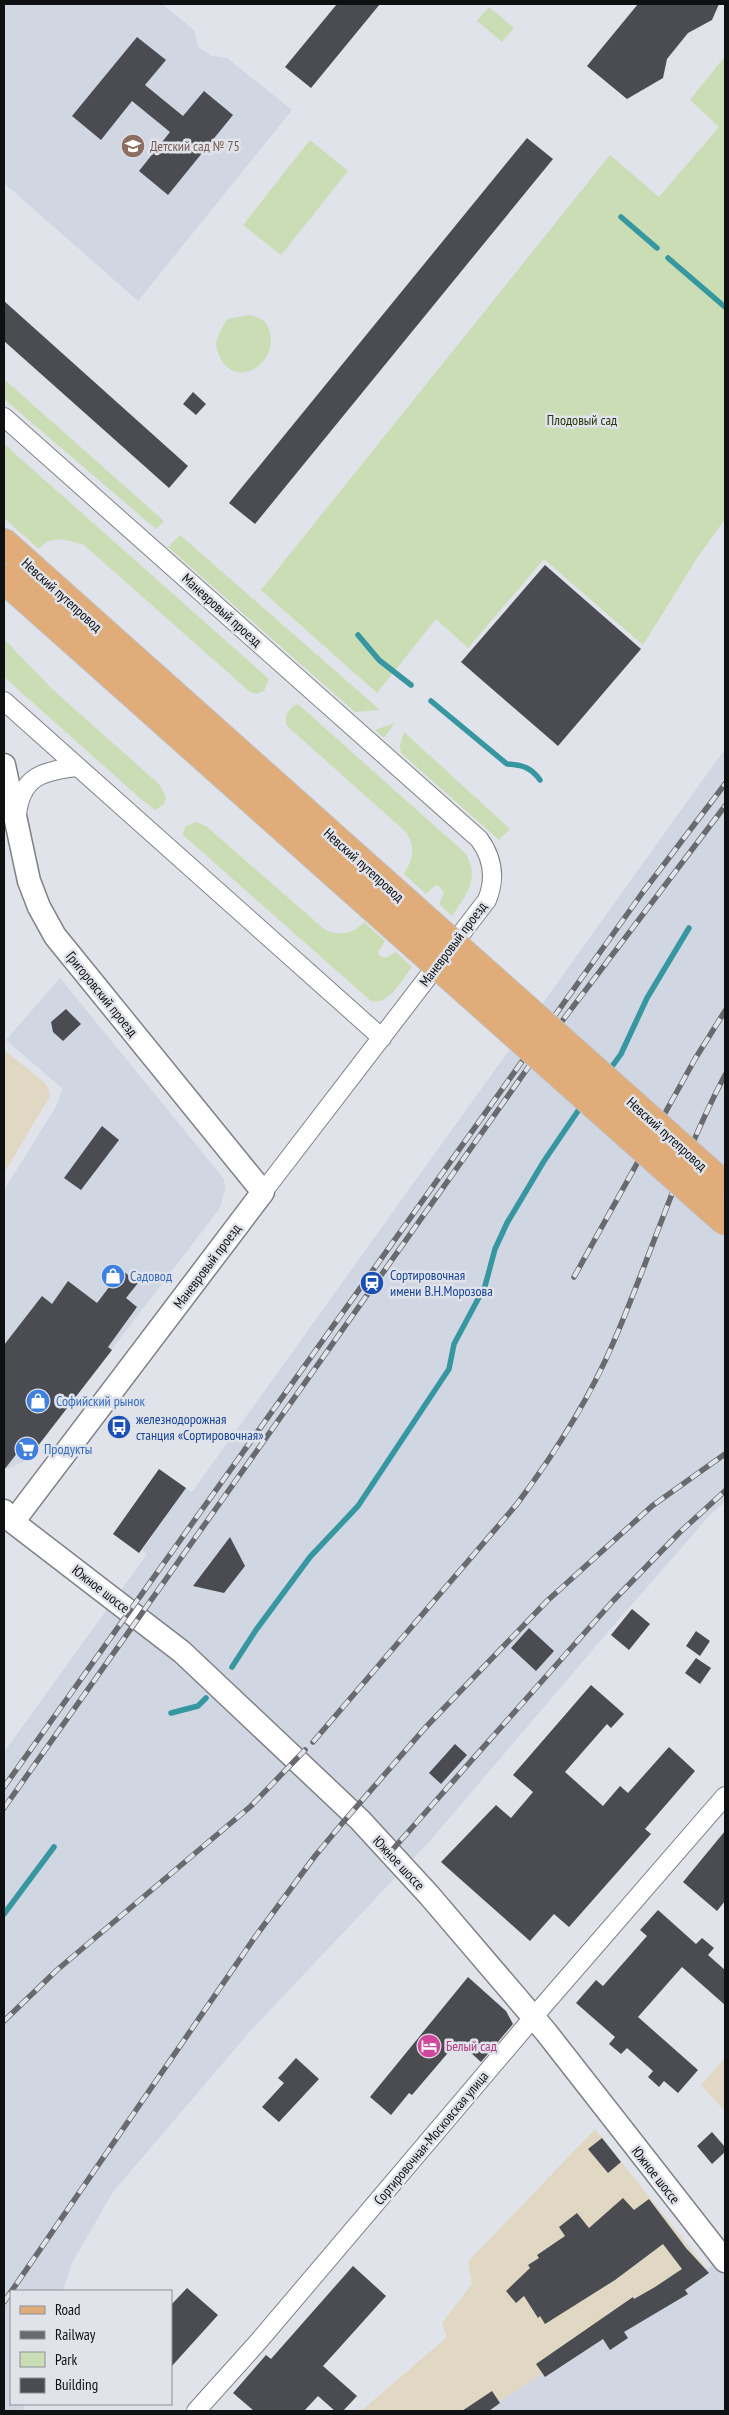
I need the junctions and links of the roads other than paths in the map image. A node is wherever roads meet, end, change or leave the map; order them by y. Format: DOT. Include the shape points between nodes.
graph roads {
  1 [pos="4,417"];
  2 [pos="4,543"];
  3 [pos="4,579"];
  4 [pos="4,702"];
  5 [pos="4,765"];
  6 [pos="77,767"];
  7 [pos="17,815"];
  8 [pos="398,912"];
  9 [pos="382,1038"];
  10 [pos="725,1186"];
  11 [pos="263,1192"];
  12 [pos="725,1221"];
  13 [pos="7,1518"];
  14 [pos="725,1796"];
  15 [pos="534,2018"];
  16 [pos="725,2261"];
  17 [pos="196,2411"];
  1 -- 9 [label="street, Маневровый проезд" via="479,839 486,849 493,876 487,900"];
  2 -- 8 [label="main road, Невский путепровод"];
  3 -- 8 [label="main road, Невский путепровод"];
  4 -- 6 [label="street"];
  5 -- 7 [label="street, Григоровский проезд"];
  6 -- 7 [label="street" via="51,771 31,781 18,800"];
  6 -- 9 [label="street"];
  7 -- 11 [label="street, Григоровский проезд" via="33,893 56,936"];
  8 -- 10 [label="main road, Невский путепровод, bridge"];
  8 -- 12 [label="main road, Невский путепровод, bridge"];
  9 -- 11 [label="street, Маневровый проезд"];
  11 -- 13 [label="street, Маневровый проезд"];
  13 -- 15 [label="street, Южное шоссе" via="182,1652 360,1820"];
  14 -- 15 [label="street, Сортировочная-Московская улица"];
  15 -- 16 [label="street, Южное шоссе"];
  15 -- 17 [label="street, Сортировочная-Московская улица"];
}
